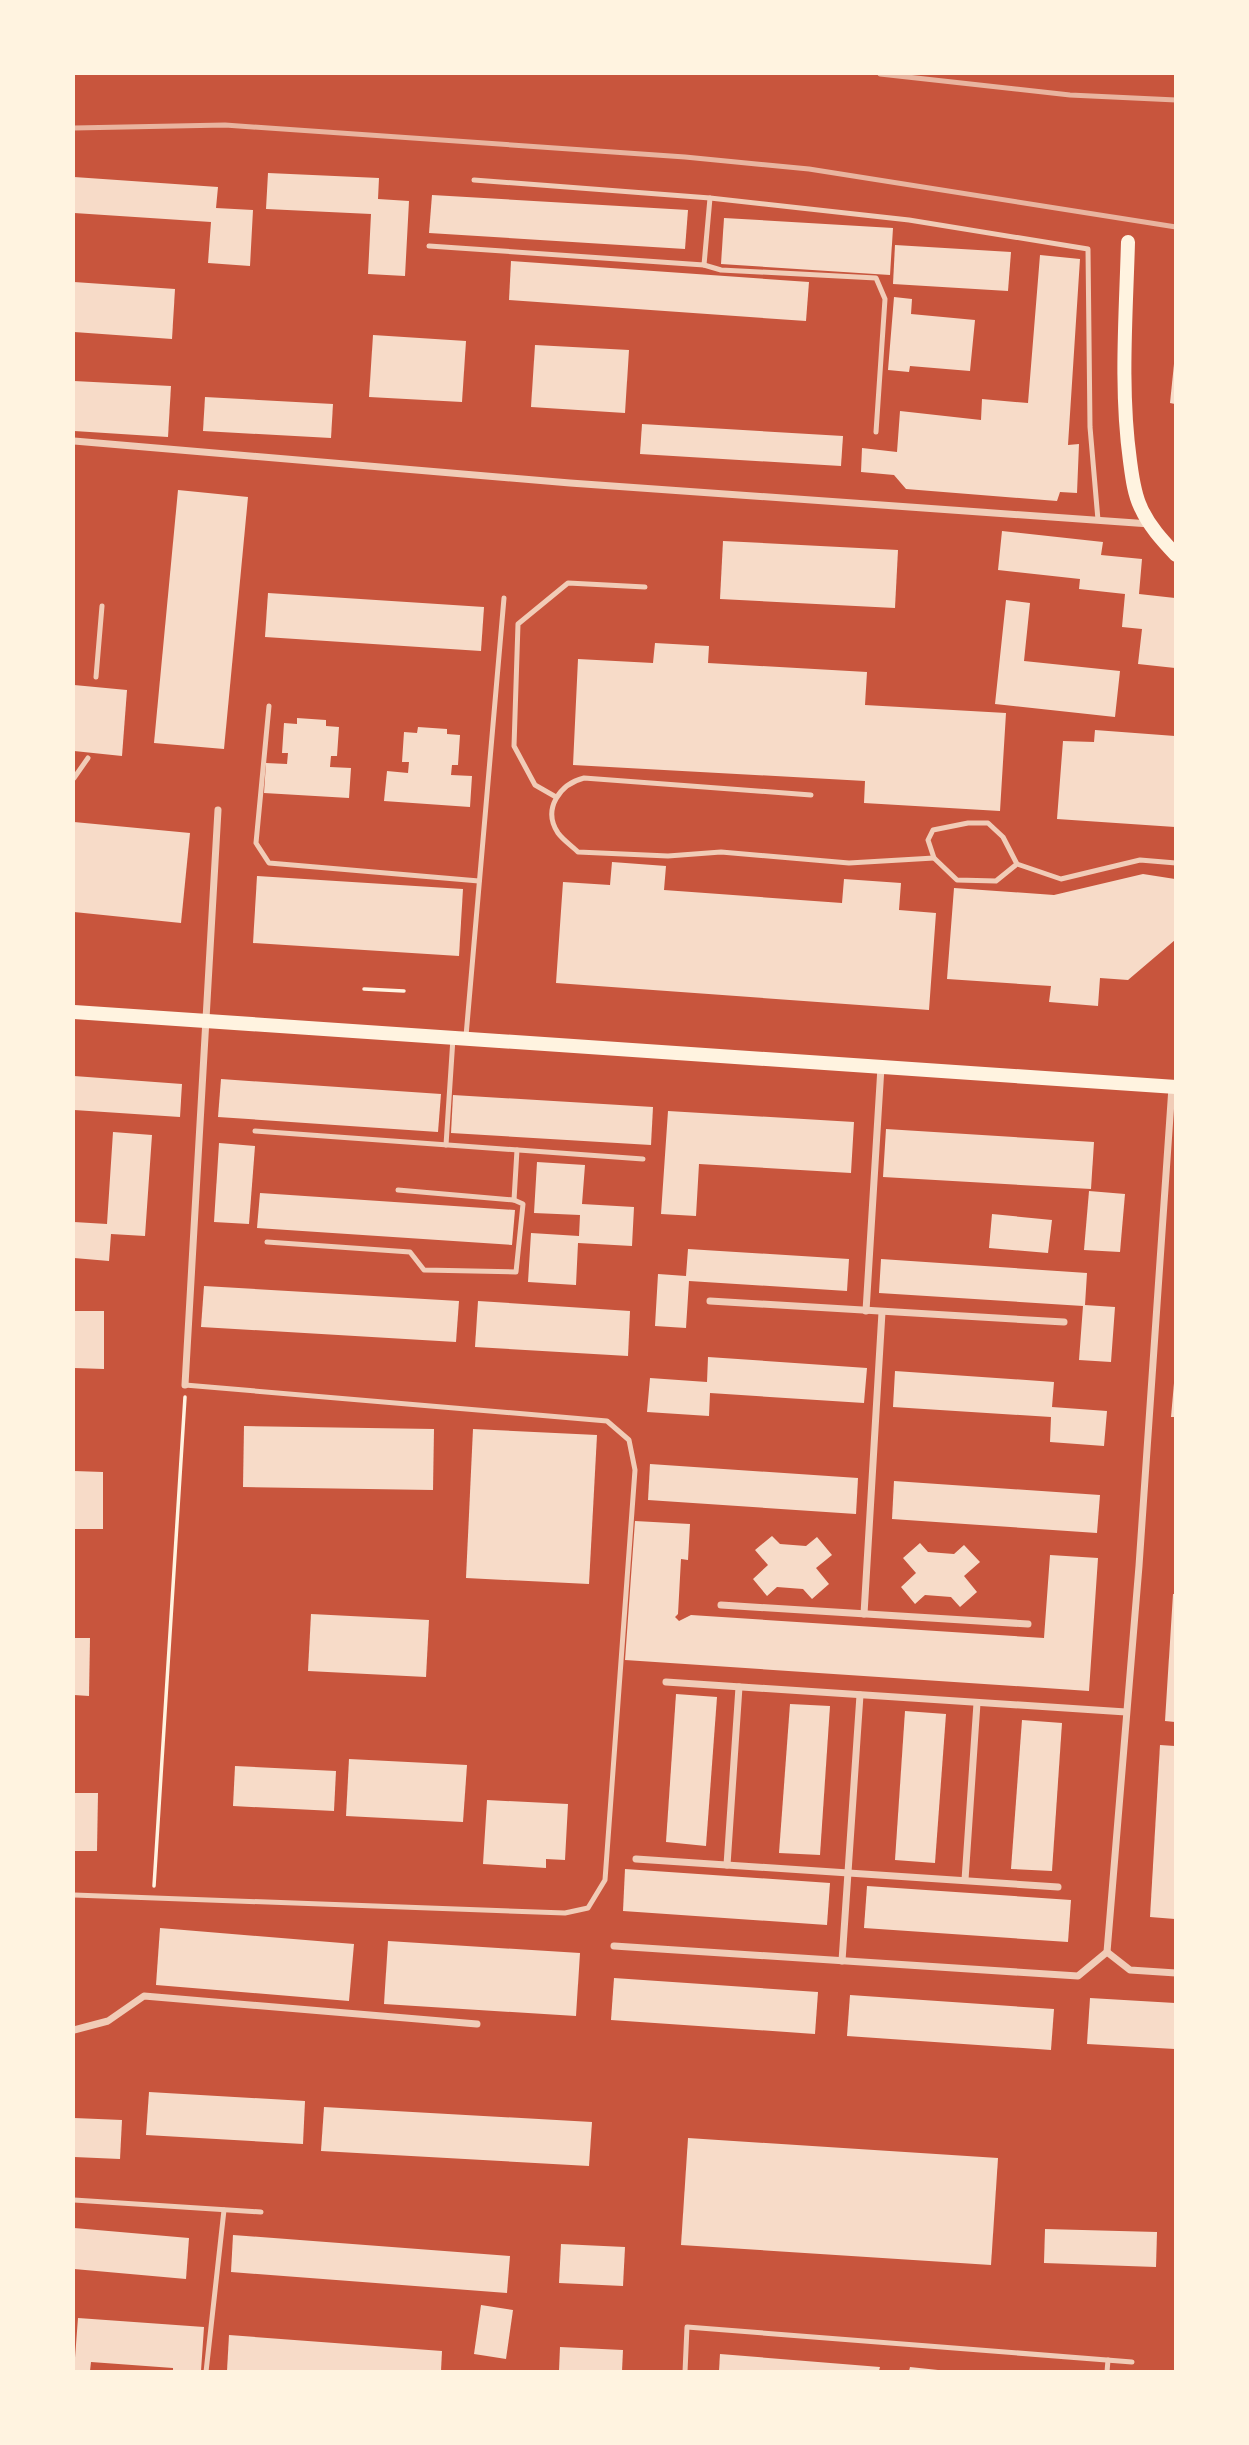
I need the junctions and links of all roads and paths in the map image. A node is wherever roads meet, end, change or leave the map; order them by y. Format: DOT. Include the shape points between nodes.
graph roads {
  1 [pos="474,180"];
  2 [pos="710,198"];
  3 [pos="1128,242"];
  4 [pos="429,246"];
  5 [pos="704,265"];
  6 [pos="876,432"];
  7 [pos="74,441"];
  8 [pos="1098,520"];
  9 [pos="1151,524"];
  10 [pos="1175,555"];
  11 [pos="645,587"];
  12 [pos="504,598"];
  13 [pos="102,606"];
  14 [pos="96,677"];
  15 [pos="269,706"];
  16 [pos="88,758"];
  17 [pos="74,778"];
  18 [pos="811,795"];
  19 [pos="556,797"];
  20 [pos="218,810"];
  21 [pos="934,858"];
  22 [pos="1175,863"];
  23 [pos="1017,864"];
  24 [pos="479,881"];
  25 [pos="364,989"];
  26 [pos="404,991"];
  27 [pos="74,1012"];
  28 [pos="205,1021"];
  29 [pos="459,1038"];
  30 [pos="881,1067"];
  31 [pos="1174,1087"];
  32 [pos="255,1131"];
  33 [pos="446,1145"];
  34 [pos="517,1150"];
  35 [pos="1171,1151"];
  36 [pos="643,1159"];
  37 [pos="398,1190"];
  38 [pos="514,1200"];
  39 [pos="267,1242"];
  40 [pos="710,1301"];
  41 [pos="866,1311"];
  42 [pos="883,1312"];
  43 [pos="1064,1322"];
  44 [pos="186,1385"];
  45 [pos="721,1605"];
  46 [pos="864,1614"];
  47 [pos="1028,1623"];
  48 [pos="666,1682"];
  49 [pos="739,1687"];
  50 [pos="860,1695"];
  51 [pos="978,1703"];
  52 [pos="1126,1712"];
  53 [pos="636,1859"];
  54 [pos="727,1865"];
  55 [pos="848,1873"];
  56 [pos="965,1881"];
  57 [pos="1058,1887"];
  58 [pos="74,1895"];
  59 [pos="153,1898"];
  60 [pos="614,1946"];
  61 [pos="1107,1952"];
  62 [pos="842,1961"];
  63 [pos="1175,1973"];
  64 [pos="477,2024"];
  65 [pos="74,2030"];
  66 [pos="74,2200"];
  67 [pos="224,2210"];
  68 [pos="261,2212"];
  69 [pos="1108,2360"];
  70 [pos="1132,2362"];
  71 [pos="206,2371"];
  72 [pos="685,2371"];
  73 [pos="1107,2371"];
  1 -- 2 [label="lane"];
  2 -- 5 [label="lane"];
  2 -- 8 [label="lane" via="909,220 1088,249 1090,428"];
  3 -- 9 [label="main road" via="1127,441 1133,482"];
  4 -- 5 [label="lane"];
  5 -- 6 [label="lane" via="721,270 876,278 885,299"];
  7 -- 8 [label="street" via="570,483"];
  8 -- 9 [label="street"];
  9 -- 10 [label="main road"];
  11 -- 19 [label="lane" via="568,583 518,624 514,746 535,785"];
  12 -- 24 [label="lane"];
  13 -- 14 [label="lane"];
  15 -- 24 [label="lane" via="256,843 270,863"];
  16 -- 17 [label="lane"];
  18 -- 19 [label="lane" via="584,778 569,782"];
  19 -- 21 [label="lane" via="551,816 558,832 578,852 668,856 721,852 849,863"];
  20 -- 28 [label="street"];
  21 -- 23 [label="lane" via="957,880 996,881"];
  21 -- 23 [label="lane" via="929,840 933,830 988,823 1003,837"];
  22 -- 23 [label="lane" via="1140,860 1061,879"];
  24 -- 29 [label="lane"];
  25 -- 26 [label="path"];
  27 -- 28 [label="main road"];
  28 -- 29 [label="main road"];
  28 -- 44 [label="street"];
  29 -- 30 [label="main road"];
  29 -- 33 [label="lane"];
  30 -- 31 [label="main road"];
  30 -- 41 [label="street"];
  31 -- 35 [label="street"];
  32 -- 33 [label="lane"];
  33 -- 34 [label="lane"];
  34 -- 36 [label="lane"];
  34 -- 38 [label="lane"];
  35 -- 52 [label="street"];
  37 -- 38 [label="lane"];
  38 -- 39 [label="lane" via="523,1204 516,1272 424,1270 410,1252"];
  40 -- 41 [label="street"];
  41 -- 42 [label="street"];
  42 -- 43 [label="street"];
  42 -- 46 [label="street"];
  44 -- 59 [label="path"];
  44 -- 59 [label="lane" via="607,1421 629,1440 635,1470 606,1880 588,1908 565,1913"];
  45 -- 46 [label="street"];
  46 -- 47 [label="street"];
  48 -- 49 [label="street"];
  49 -- 50 [label="street"];
  49 -- 54 [label="street"];
  50 -- 51 [label="street"];
  50 -- 55 [label="street"];
  51 -- 52 [label="street"];
  51 -- 56 [label="street"];
  52 -- 61 [label="street"];
  53 -- 54 [label="street"];
  54 -- 55 [label="street"];
  55 -- 56 [label="street"];
  55 -- 62 [label="street"];
  56 -- 57 [label="street"];
  58 -- 59 [label="lane"];
  60 -- 62 [label="street"];
  61 -- 62 [label="street" via="1078,1976"];
  61 -- 63 [label="street" via="1130,1970"];
  64 -- 65 [label="street" via="144,1996 108,2021"];
  66 -- 67 [label="lane"];
  67 -- 68 [label="lane"];
  67 -- 71 [label="lane"];
  69 -- 70 [label="lane"];
  69 -- 72 [label="lane" via="687,2327"];
  69 -- 73 [label="lane"];
}
